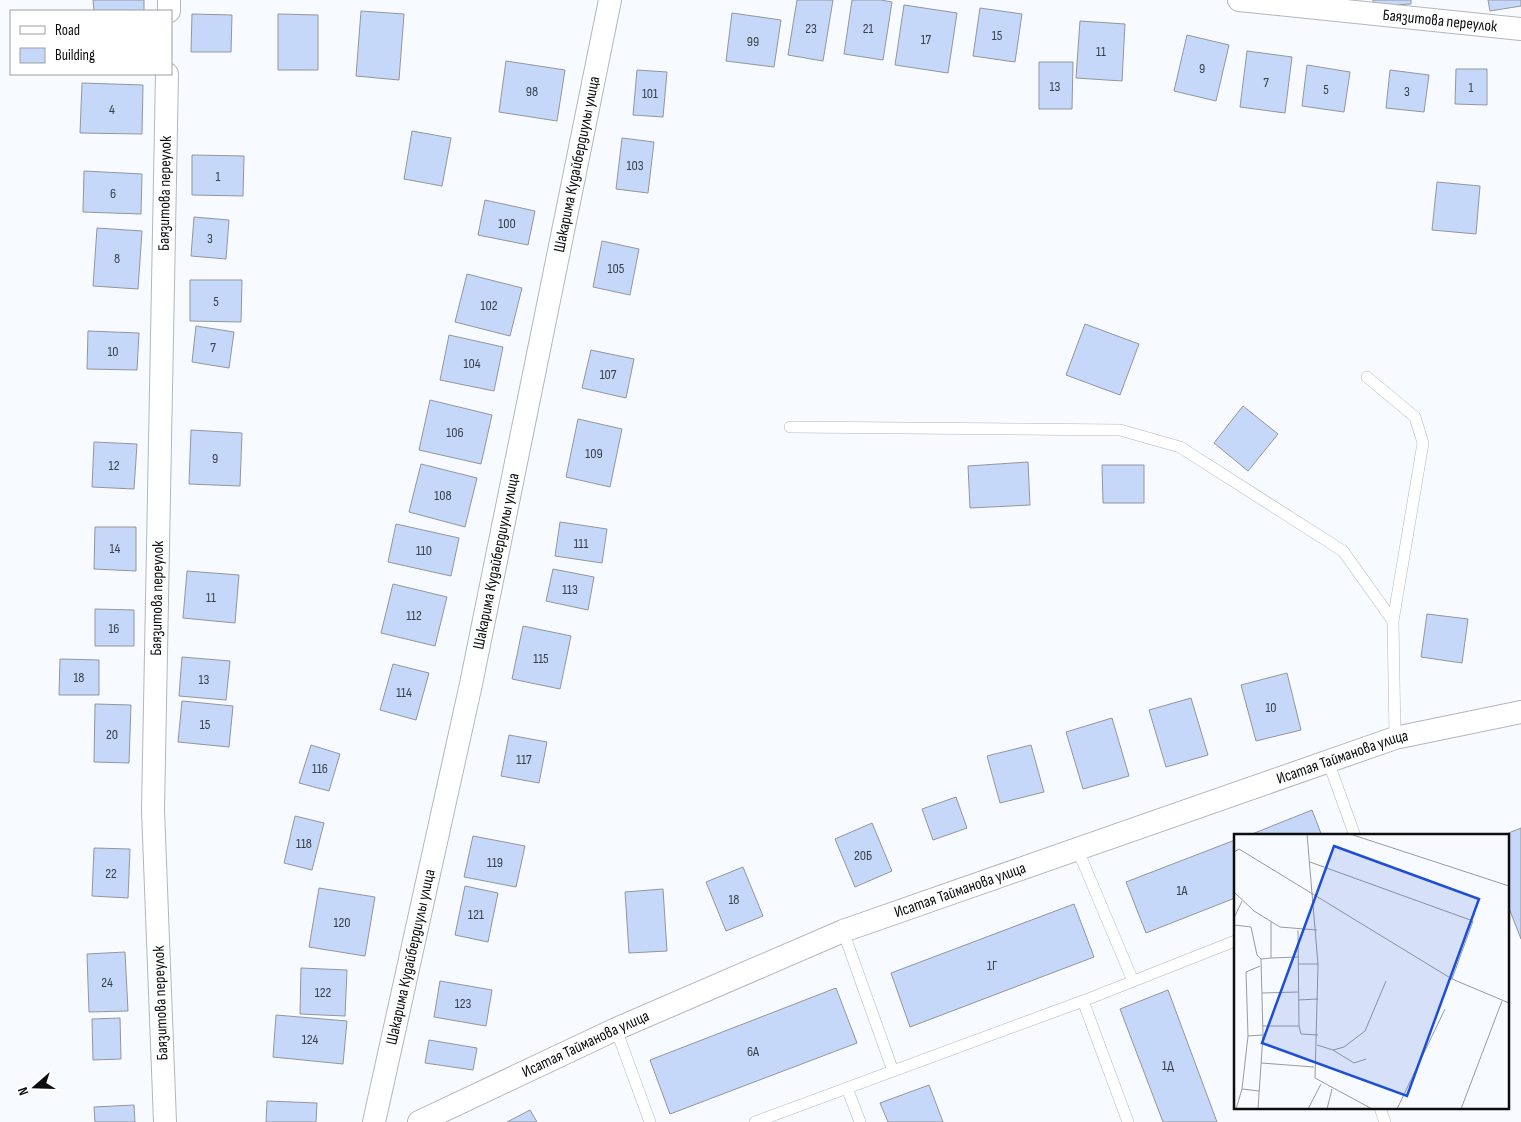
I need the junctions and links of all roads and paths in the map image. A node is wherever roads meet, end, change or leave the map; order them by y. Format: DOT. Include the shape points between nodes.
graph roads {
  1 [pos="610,0"];
  2 [pos="1239,0"];
  3 [pos="1521,29"];
  4 [pos="168,75"];
  5 [pos="1367,377"];
  6 [pos="790,427"];
  7 [pos="1392,621"];
  8 [pos="1521,712"];
  9 [pos="1395,738"];
  10 [pos="1328,761"];
  11 [pos="1354,834"];
  12 [pos="1077,848"];
  13 [pos="843,931"];
  14 [pos="1234,941"];
  15 [pos="1133,981"];
  16 [pos="1082,1001"];
  17 [pos="616,1028"];
  18 [pos="893,1071"];
  19 [pos="847,1088"];
  20 [pos="1381,1110"];
  21 [pos="165,1122"];
  22 [pos="374,1122"];
  23 [pos="419,1122"];
  24 [pos="650,1122"];
  25 [pos="755,1122"];
  26 [pos="860,1122"];
  27 [pos="1128,1122"];
  28 [pos="1385,1122"];
  1 -- 22 [label="street, Шакарима Кудайбердиулы улица" via="471,684"];
  2 -- 3 [label="street, Баязитова переулок"];
  4 -- 21 [label="street, Баязитова переулок" via="153,810"];
  5 -- 7 [label="lane" via="1415,417 1423,443"];
  6 -- 7 [label="lane" via="1120,430 1180,447 1343,551"];
  7 -- 9 [label="lane"];
  8 -- 9 [label="street, Исатая Тайманова улица"];
  9 -- 10 [label="street, Исатая Тайманова улица"];
  10 -- 11 [label="lane"];
  10 -- 12 [label="street, Исатая Тайманова улица"];
  12 -- 13 [label="street, Исатая Тайманова улица"];
  12 -- 15 [label="lane"];
  13 -- 17 [label="street, Исатая Тайманова улица"];
  13 -- 18 [label="lane"];
  14 -- 15 [label="lane"];
  15 -- 16 [label="lane"];
  16 -- 18 [label="lane"];
  16 -- 27 [label="lane"];
  17 -- 23 [label="street, Исатая Тайманова улица"];
  17 -- 24 [label="lane"];
  18 -- 19 [label="lane"];
  19 -- 25 [label="lane"];
  19 -- 26 [label="lane"];
  20 -- 28 [label="lane"];
}
